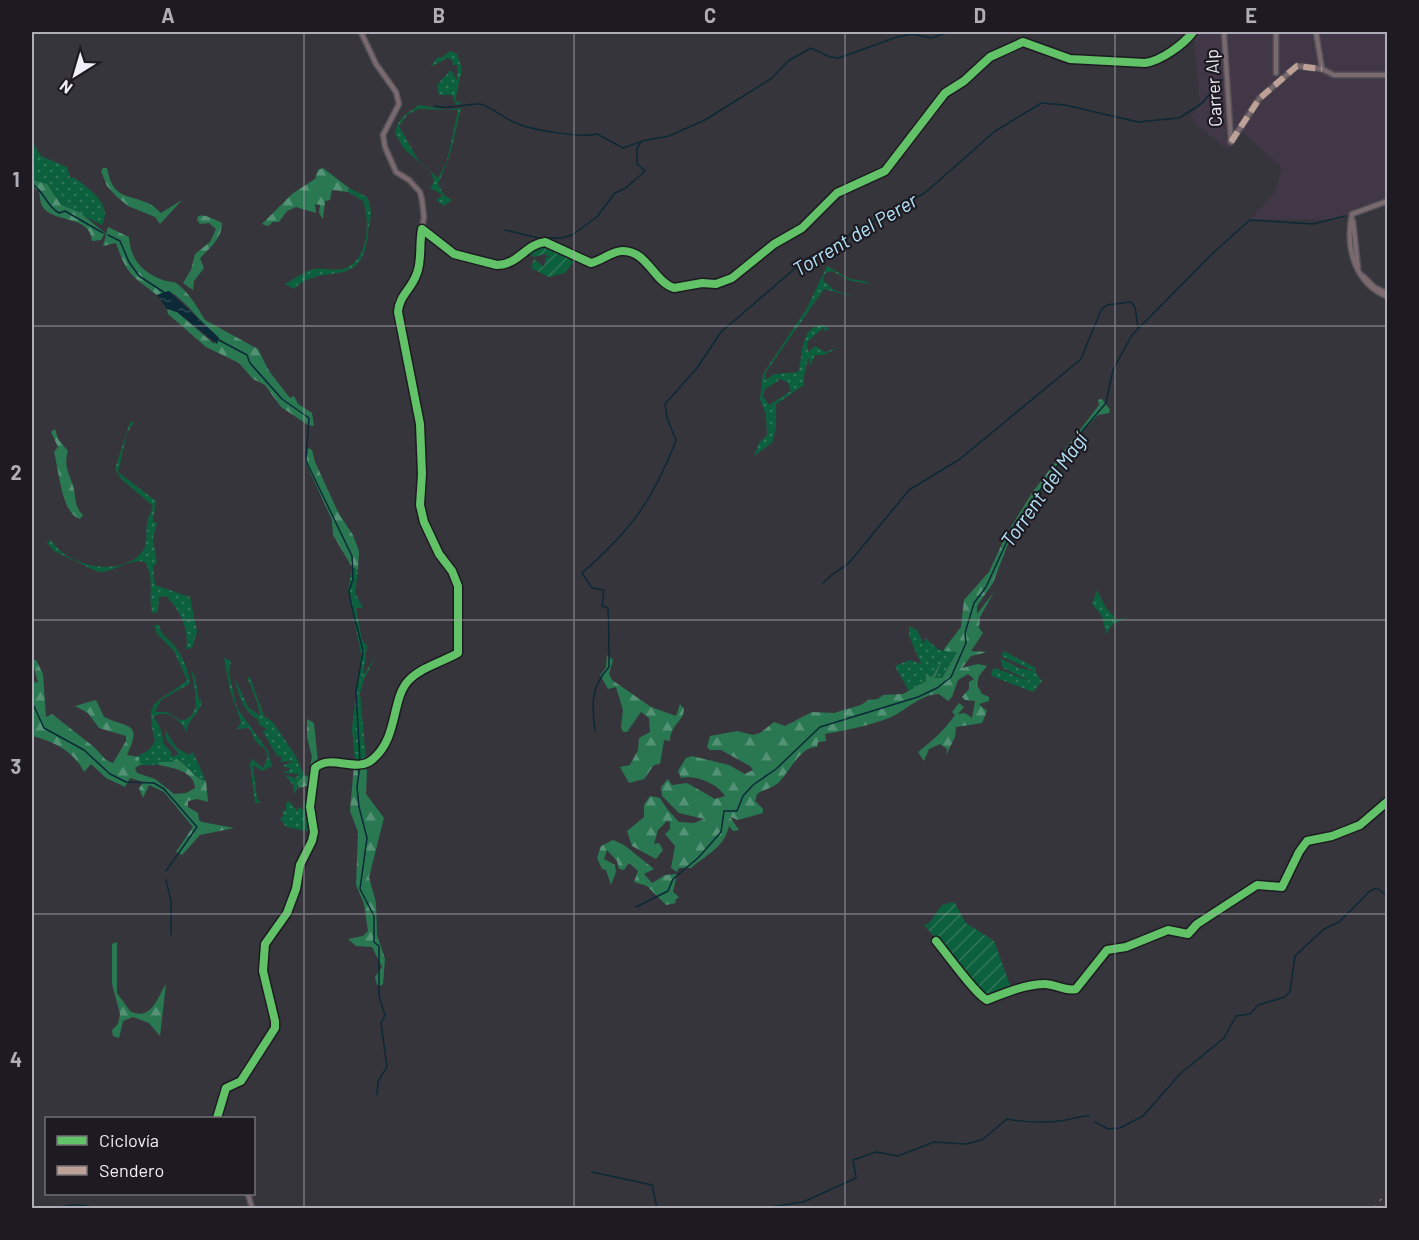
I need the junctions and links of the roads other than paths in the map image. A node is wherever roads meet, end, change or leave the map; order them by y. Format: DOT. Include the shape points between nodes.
graph roads {
  1 [pos="361,32"];
  2 [pos="1224,32"];
  3 [pos="1276,32"];
  4 [pos="1316,32"];
  5 [pos="1322,69"];
  6 [pos="1275,73"];
  7 [pos="1388,75"];
  8 [pos="1388,201"];
  9 [pos="1388,296"];
  10 [pos="1388,801"];
  11 [pos="936,941"];
  12 [pos="218,1117"];
  1 -- 12 [label="street" via="399,104 383,135 385,147 396,172 409,180 423,200 418,272 398,301 398,312 420,424 420,505 428,531 458,586 459,647 458,653 408,681 390,738 375,758 368,763 334,761 315,768 310,807 312,842 300,865 287,913 265,944 263,971 275,1028 241,1081 226,1088"];
  2 -- 5 [label="street, Carrer Alp" via="1231,142 1259,99 1297,66"];
  3 -- 6 [label="street"];
  4 -- 5 [label="street"];
  5 -- 7 [label="street" via="1334,75"];
  8 -- 9 [label="street" via="1352,214 1359,269 1370,284"];
  10 -- 11 [label="street" via="1360,825 1307,842 1282,887 1257,885 1188,934 1168,930 1126,947 1107,950 1076,989 1044,984 1005,991 987,1000 979,996"];
}
